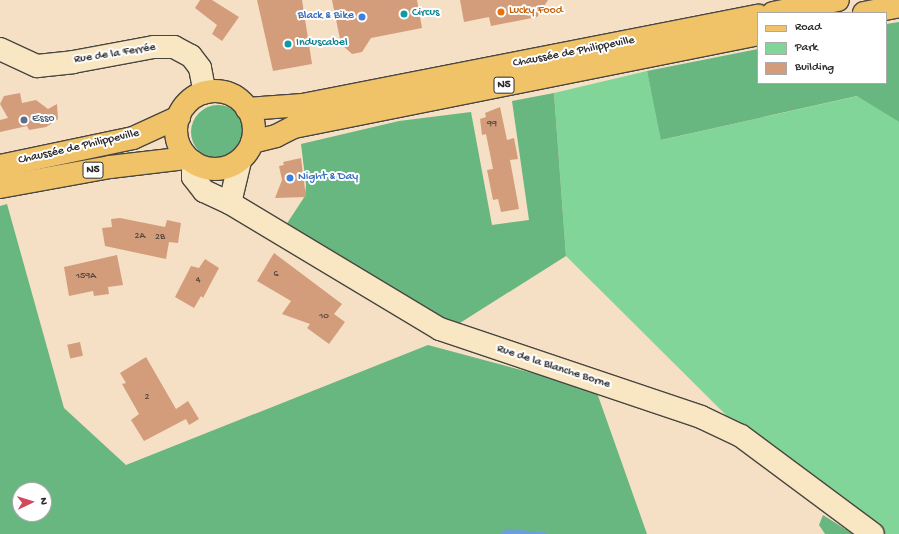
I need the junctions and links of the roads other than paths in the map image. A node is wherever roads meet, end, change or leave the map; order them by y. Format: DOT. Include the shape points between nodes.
graph roads {
  1 [pos="838,0"];
  2 [pos="899,6"];
  3 [pos="778,12"];
  4 [pos="869,12"];
  5 [pos="757,16"];
  6 [pos="757,34"];
  7 [pos="0,49"];
  8 [pos="205,93"];
  9 [pos="247,109"];
  10 [pos="178,117"];
  11 [pos="252,142"];
  12 [pos="190,160"];
  13 [pos="240,161"];
  14 [pos="0,166"];
  15 [pos="0,187"];
  16 [pos="230,203"];
  17 [pos="873,534"];
  1 -- 3 [label="main road"];
  2 -- 4 [label="main road"];
  5 -- 9 [label="main road, Chaussée de Philippeville / N5" via="303,105"];
  6 -- 11 [label="main road, Chaussée de Philippeville / N5" via="294,126 276,136"];
  7 -- 8 [label="street, Rue de la Ferrée" via="37,66 154,47 174,47 191,56 200,68"];
  8 -- 9 [label="main road" via="229,94"];
  8 -- 10 [label="main road, N5" via="194,98"];
  9 -- 11 [label="main road" via="254,130"];
  10 -- 12 [label="main road" via="177,139"];
  10 -- 14 [label="main road, Chaussée de Philippeville / N5" via="133,138"];
  11 -- 13 [label="main road"];
  12 -- 13 [label="main road, N5" via="209,169 218,169"];
  12 -- 15 [label="main road, Chaussée de Philippeville / N5" via="110,167"];
  12 -- 16 [label="street, Rue de la Blanche Borne" via="193,177 204,191"];
  13 -- 16 [label="street"];
  16 -- 17 [label="street, Rue de la Blanche Borne" via="440,329 701,417 741,436"];
}
